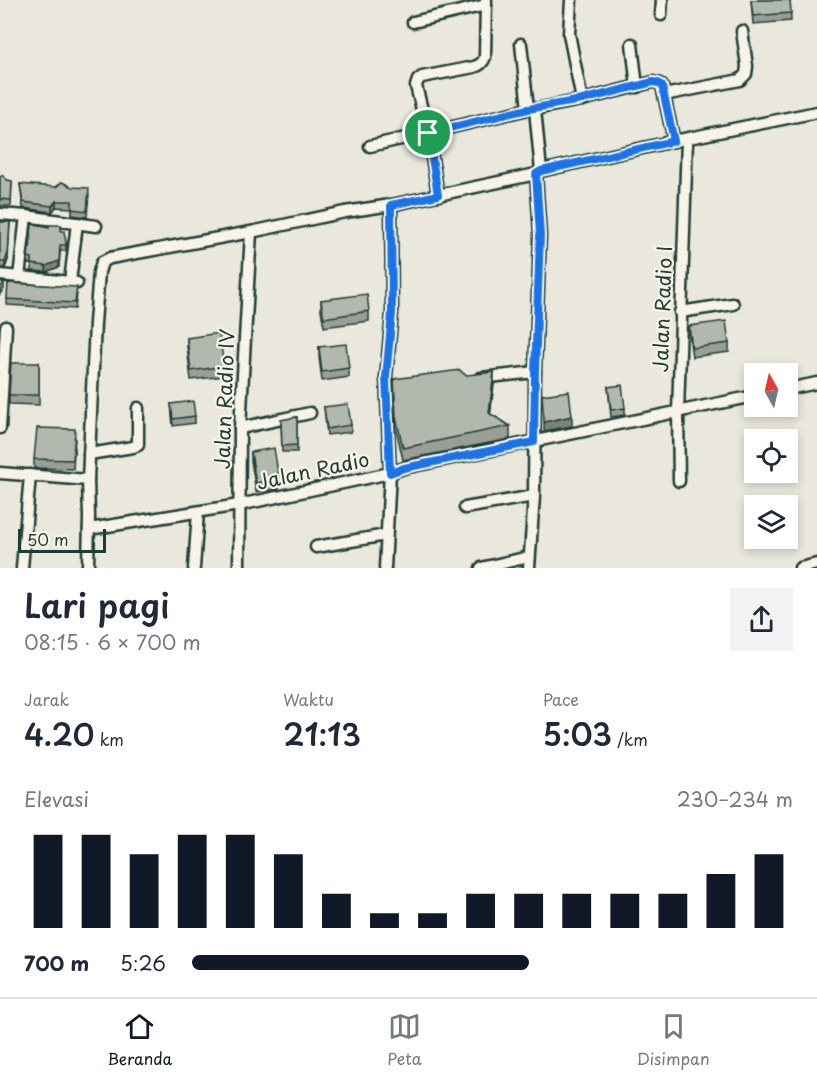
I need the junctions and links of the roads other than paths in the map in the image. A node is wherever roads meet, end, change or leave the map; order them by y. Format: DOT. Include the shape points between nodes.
graph roads {
  1 [pos="571,0"];
  2 [pos="662,0"];
  3 [pos="486,3"];
  4 [pos="661,15"];
  5 [pos="413,22"];
  6 [pos="742,31"];
  7 [pos="521,44"];
  8 [pos="632,44"];
  9 [pos="637,87"];
  10 [pos="664,95"];
  11 [pos="582,100"];
  12 [pos="532,109"];
  13 [pos="817,112"];
  14 [pos="428,133"];
  15 [pos="687,139"];
  16 [pos="674,141"];
  17 [pos="370,146"];
  18 [pos="539,173"];
  19 [pos="438,195"];
  20 [pos="391,205"];
  21 [pos="0,214"];
  22 [pos="26,216"];
  23 [pos="77,223"];
  24 [pos="96,226"];
  25 [pos="251,232"];
  26 [pos="0,275"];
  27 [pos="19,277"];
  28 [pos="733,304"];
  29 [pos="680,312"];
  30 [pos="6,327"];
  31 [pos="535,372"];
  32 [pos="467,380"];
  33 [pos="817,383"];
  34 [pos="798,387"];
  35 [pos="744,398"];
  36 [pos="138,408"];
  37 [pos="678,412"];
  38 [pos="310,413"];
  39 [pos="0,428"];
  40 [pos="240,428"];
  41 [pos="534,442"];
  42 [pos="89,454"];
  43 [pos="0,473"];
  44 [pos="390,473"];
  45 [pos="30,476"];
  46 [pos="88,480"];
  47 [pos="679,481"];
  48 [pos="534,496"];
  49 [pos="239,505"];
  50 [pos="465,508"];
  51 [pos="198,512"];
  52 [pos="89,529"];
  53 [pos="386,535"];
  54 [pos="316,547"];
  55 [pos="529,563"];
  56 [pos="817,564"];
  57 [pos="22,568"];
  58 [pos="88,568"];
  59 [pos="194,568"];
  60 [pos="239,568"];
  61 [pos="385,568"];
  62 [pos="481,568"];
  63 [pos="800,568"];
  1 -- 11 [label="street" via="569,34"];
  2 -- 4 [label="street"];
  3 -- 5 [label="street"];
  3 -- 14 [label="street" via="485,57 481,64 418,81"];
  6 -- 10 [label="street" via="747,66 740,80"];
  7 -- 12 [label="street"];
  8 -- 9 [label="street"];
  9 -- 10 [label="street" via="658,83"];
  9 -- 11 [label="street"];
  10 -- 16 [label="street"];
  11 -- 12 [label="street"];
  12 -- 14 [label="street"];
  12 -- 18 [label="street"];
  13 -- 15 [label="street"];
  14 -- 17 [label="street"];
  14 -- 19 [label="street"];
  15 -- 16 [label="street"];
  15 -- 29 [label="street, Jalan Radio I"];
  16 -- 18 [label="street"];
  18 -- 19 [label="street"];
  18 -- 31 [label="street"];
  19 -- 20 [label="street"];
  20 -- 25 [label="street"];
  20 -- 44 [label="street" via="392,313 386,377"];
  21 -- 22 [label="street"];
  22 -- 23 [label="street"];
  22 -- 27 [label="street"];
  23 -- 24 [label="street"];
  23 -- 27 [label="street" via="73,282"];
  25 -- 40 [label="street, Jalan Radio IV"];
  25 -- 42 [label="street" via="102,262"];
  26 -- 27 [label="street"];
  28 -- 29 [label="street"];
  29 -- 37 [label="street, Jalan Radio I"];
  30 -- 39 [label="street"];
  31 -- 32 [label="street"];
  31 -- 41 [label="street"];
  33 -- 34 [label="street"];
  35 -- 37 [label="street, Jalan Radio"];
  36 -- 42 [label="street" via="138,445"];
  37 -- 41 [label="street, Jalan Radio"];
  37 -- 47 [label="street, Jalan Radio I"];
  38 -- 40 [label="street"];
  40 -- 49 [label="street, Jalan Radio IV"];
  41 -- 44 [label="street, Jalan Radio"];
  41 -- 48 [label="street"];
  42 -- 46 [label="street"];
  43 -- 45 [label="street"];
  44 -- 49 [label="street, Jalan Radio"];
  44 -- 53 [label="street"];
  45 -- 46 [label="street"];
  45 -- 57 [label="street"];
  46 -- 52 [label="street"];
  48 -- 50 [label="street"];
  48 -- 55 [label="street"];
  49 -- 51 [label="street, Jalan Radio"];
  49 -- 60 [label="street, Jalan Radio IV"];
  51 -- 52 [label="street, Jalan Radio"];
  51 -- 59 [label="street"];
  52 -- 58 [label="street"];
  53 -- 54 [label="street"];
  53 -- 61 [label="street"];
  55 -- 62 [label="street"];
  56 -- 63 [label="street"];
}
